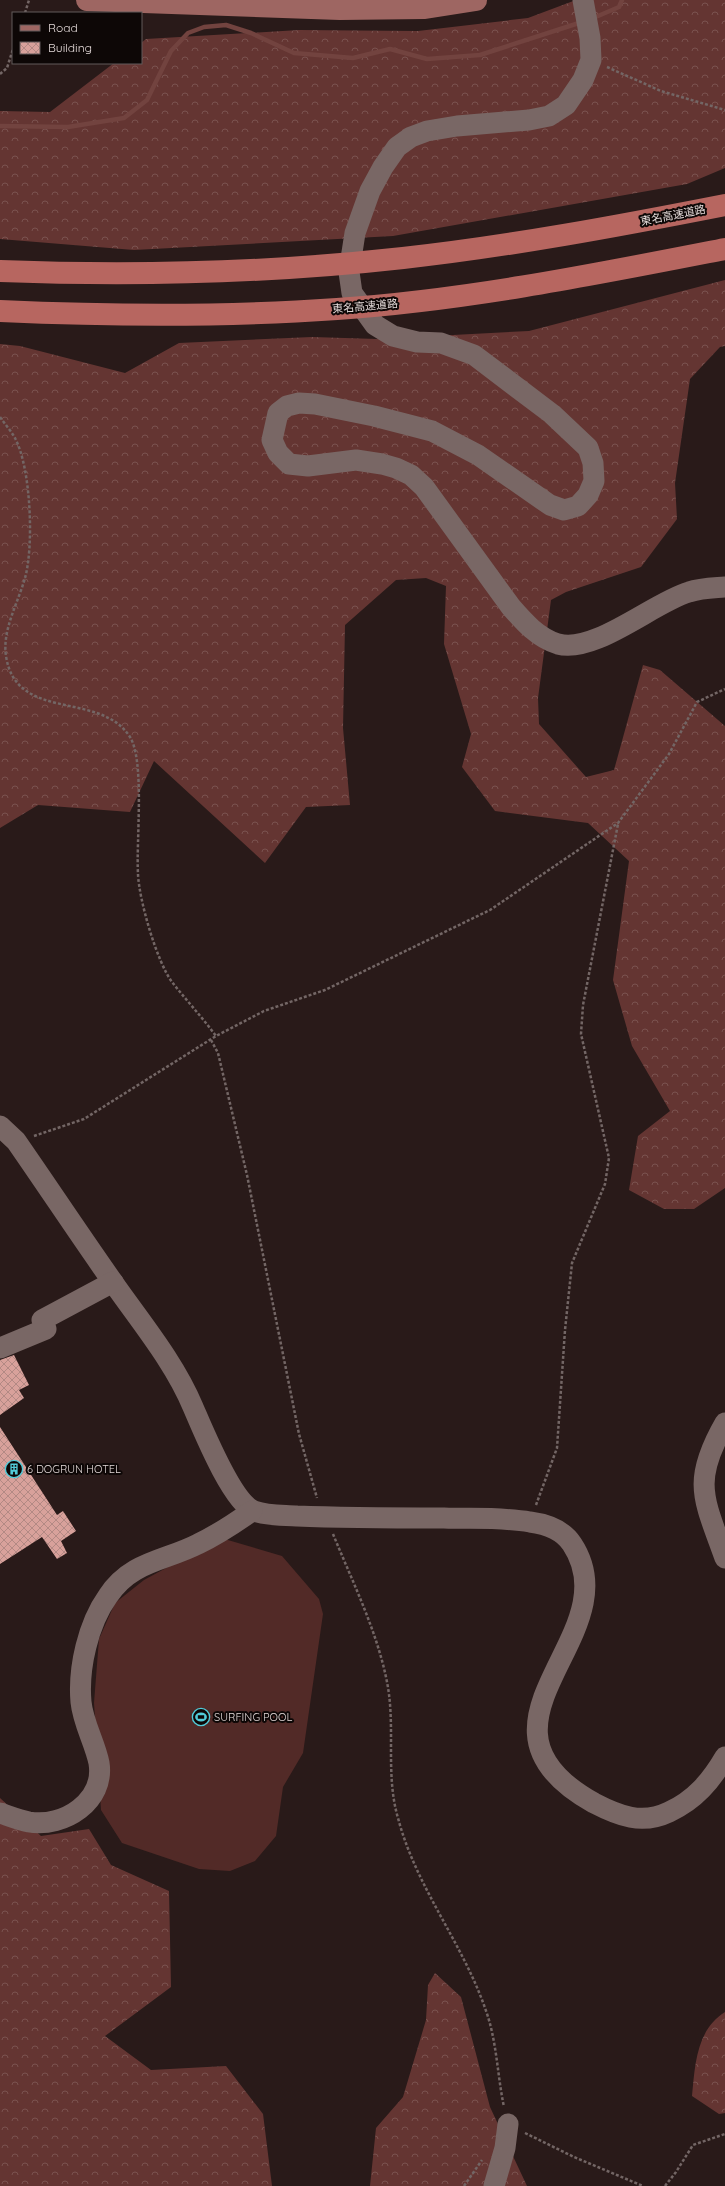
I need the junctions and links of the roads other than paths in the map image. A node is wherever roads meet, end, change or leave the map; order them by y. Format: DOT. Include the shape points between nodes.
graph roads {
  1 [pos="87,0"];
  2 [pos="94,0"];
  3 [pos="350,0"];
  4 [pos="476,0"];
  5 [pos="583,0"];
  6 [pos="425,8"];
  7 [pos="725,205"];
  8 [pos="725,249"];
  9 [pos="0,271"];
  10 [pos="0,311"];
  11 [pos="725,587"];
  12 [pos="0,1126"];
  13 [pos="8,1145"];
  14 [pos="113,1282"];
  15 [pos="0,1348"];
  16 [pos="725,1423"];
  17 [pos="252,1511"];
  18 [pos="725,1558"];
  19 [pos="725,1757"];
  20 [pos="0,1813"];
  21 [pos="508,2124"];
  22 [pos="494,2186"];
  1 -- 2 [label="main road"];
  2 -- 6 [label="main road" via="340,9"];
  3 -- 6 [label="street" via="375,6"];
  4 -- 6 [label="main road"];
  5 -- 11 [label="street" via="591,60 583,80 566,105 549,116 529,120 426,131 397,147 370,191 355,233 349,272 352,293 375,325 393,336 417,342 441,343 474,355 557,419 588,448 593,463 594,481 588,495 578,506 564,510 550,505 478,455 432,431 315,404 299,403 287,406 278,413 272,440 278,453 289,464 308,466 356,460 396,468 411,475 424,486 526,625 544,638 560,644 578,645 599,637 689,592"];
  7 -- 9 [label="highway, 東名高速道路" via="626,225 403,258 190,272 73,274"];
  8 -- 10 [label="highway, 東名高速道路" via="583,277 410,302 337,309 174,315"];
  12 -- 13 [label="street"];
  13 -- 14 [label="street"];
  14 -- 15 [label="street" via="42,1320 46,1329"];
  14 -- 17 [label="street" via="182,1382 220,1466 243,1503"];
  16 -- 18 [label="street" via="708,1456 703,1490"];
  17 -- 19 [label="street" via="326,1517 474,1518 529,1522 561,1532 571,1542 582,1566 582,1608 577,1625 540,1706 538,1738 545,1761 554,1773 587,1799 635,1819 647,1819 664,1815 694,1799"];
  17 -- 20 [label="street" via="197,1545 140,1566 116,1585 101,1607 91,1634 81,1679 81,1704 100,1772 99,1781 88,1801 70,1816 39,1822 29,1822"];
  21 -- 22 [label="street" via="505,2148"];
}
